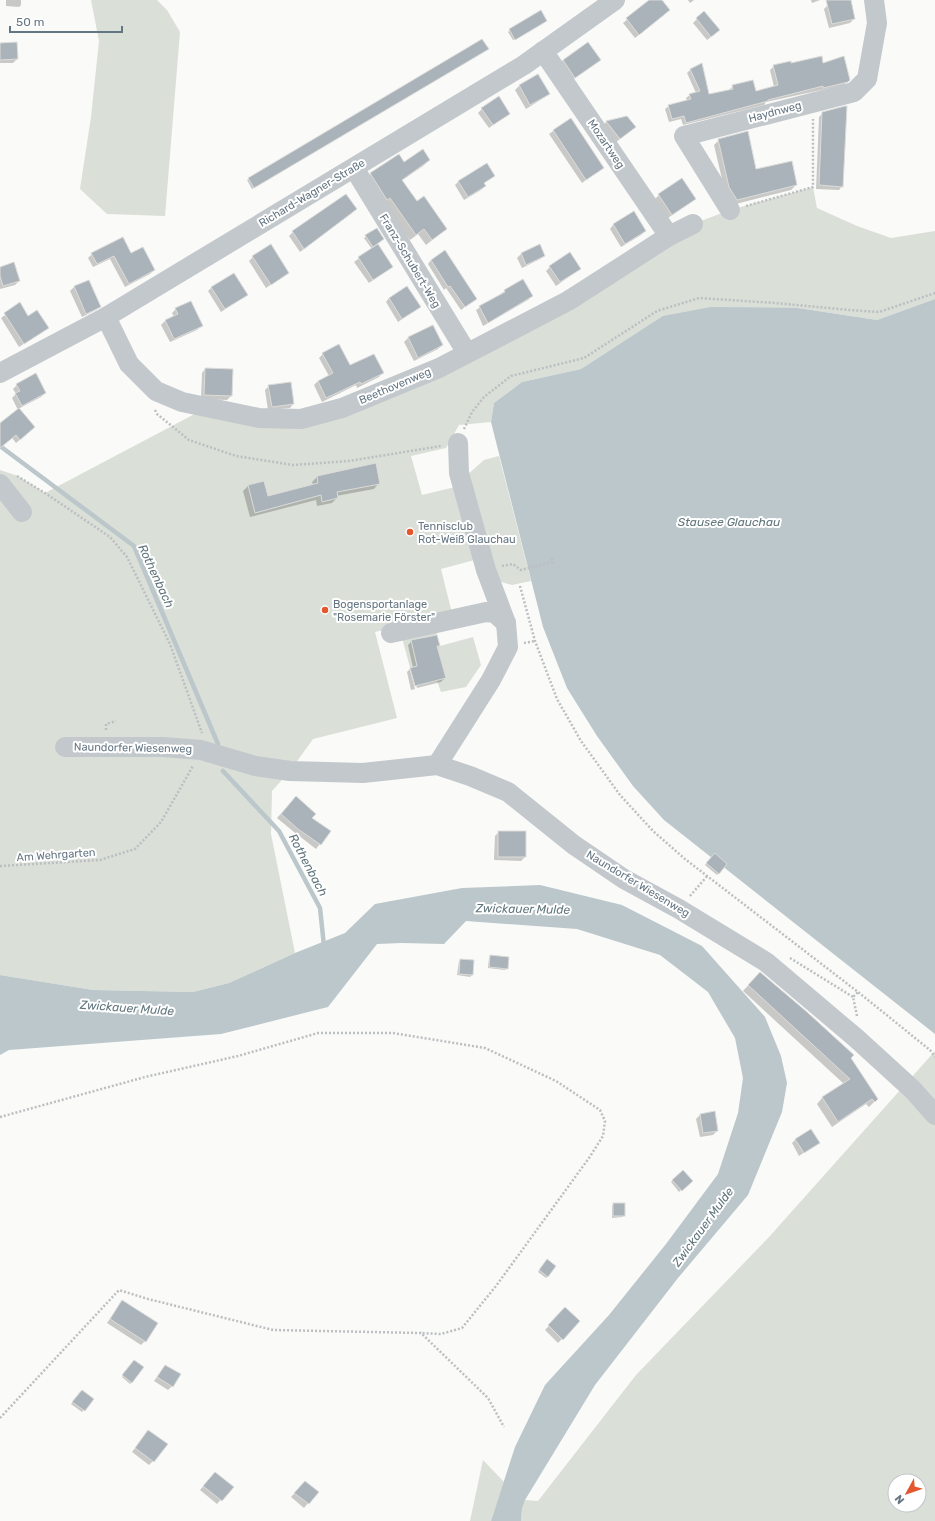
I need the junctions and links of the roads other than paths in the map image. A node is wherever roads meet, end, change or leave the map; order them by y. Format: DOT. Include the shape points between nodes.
graph roads {
  1 [pos="615,0"];
  2 [pos="874,0"];
  3 [pos="543,51"];
  4 [pos="354,168"];
  5 [pos="730,210"];
  6 [pos="693,224"];
  7 [pos="669,236"];
  8 [pos="106,317"];
  9 [pos="467,353"];
  10 [pos="0,373"];
  11 [pos="458,443"];
  12 [pos="6,479"];
  13 [pos="22,512"];
  14 [pos="506,623"];
  15 [pos="391,633"];
  16 [pos="66,747"];
  17 [pos="437,765"];
  18 [pos="935,1115"];
  1 -- 3 [label="street, Richard-Wagner-Straße"];
  2 -- 5 [label="street, Haydnweg" via="877,23 867,78 854,92 684,136"];
  3 -- 4 [label="street, Richard-Wagner-Straße" via="524,66"];
  3 -- 7 [label="street, Mozartweg"];
  4 -- 8 [label="street, Richard-Wagner-Straße"];
  4 -- 9 [label="street, Franz-Schubert-Weg"];
  6 -- 7 [label="street, Beethovenweg"];
  7 -- 9 [label="street, Beethovenweg" via="568,301"];
  8 -- 9 [label="street, Beethovenweg" via="129,364 156,391 182,402 259,418 301,418 342,408 439,368"];
  8 -- 10 [label="street, Richard-Wagner-Straße"];
  11 -- 14 [label="street" via="459,473 486,570"];
  12 -- 13 [label="street"];
  14 -- 15 [label="street" via="495,613 486,612"];
  14 -- 17 [label="street" via="508,648 491,680"];
  16 -- 17 [label="street, Naundorfer Wiesenweg" via="163,747 201,750 255,766 290,771 363,773"];
  17 -- 18 [label="street, Naundorfer Wiesenweg" via="508,792 574,845 624,879 679,908 766,962 856,1038 913,1090"];
}
